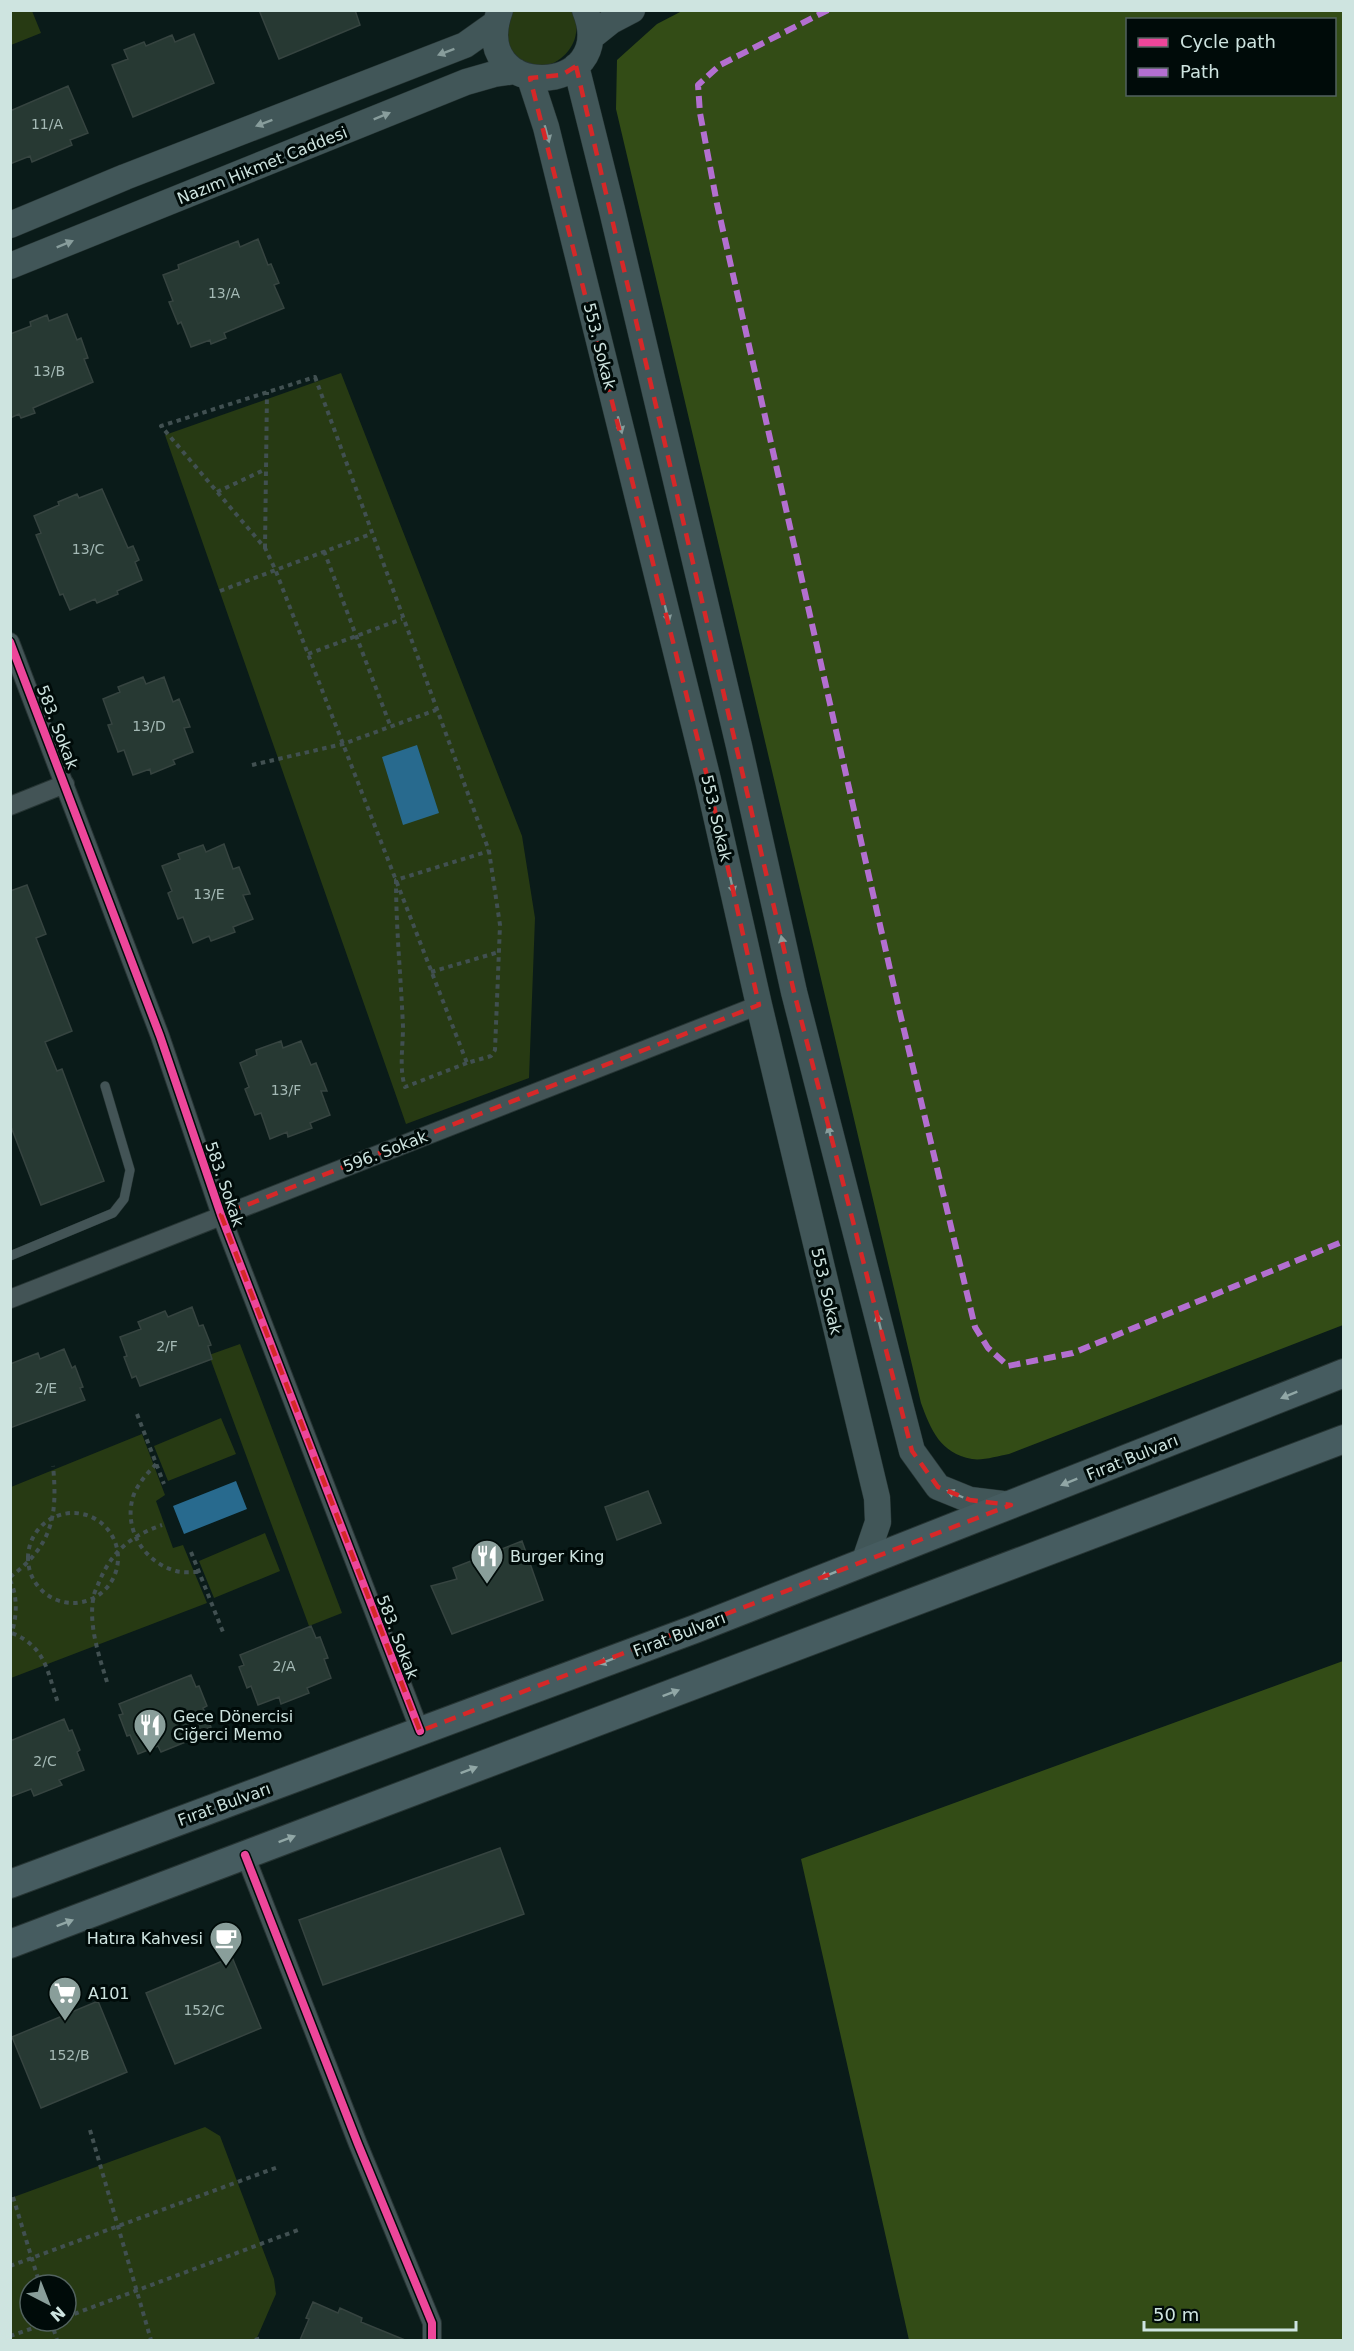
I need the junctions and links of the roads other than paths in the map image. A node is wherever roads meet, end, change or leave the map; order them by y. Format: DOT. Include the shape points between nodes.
graph roads {
  1 [pos="585,10"];
  2 [pos="632,10"];
  3 [pos="498,17"];
  4 [pos="591,37"];
  5 [pos="576,66"];
  6 [pos="523,74"];
  7 [pos="10,225"];
  8 [pos="10,266"];
  9 [pos="10,642"];
  10 [pos="65,784"];
  11 [pos="10,806"];
  12 [pos="759,1005"];
  13 [pos="105,1086"];
  14 [pos="221,1215"];
  15 [pos="10,1256"];
  16 [pos="10,1299"];
  17 [pos="1344,1373"];
  18 [pos="1344,1439"];
  19 [pos="1011,1505"];
  20 [pos="865,1560"];
  21 [pos="420,1731"];
  22 [pos="245,1855"];
  23 [pos="10,1884"];
  24 [pos="10,1944"];
  25 [pos="432,2340"];
  1 -- 4 [label="main road"];
  2 -- 4 [label="main road"];
  3 -- 6 [label="main road, 553. Sokak" via="498,50 505,62"];
  3 -- 7 [label="main road, one-way" via="465,45"];
  4 -- 5 [label="main road"];
  5 -- 6 [label="main road, Nazım Hikmet Caddesi" via="546,79"];
  19 -- 5 [label="main road, one-way" via="970,1500 938,1487 912,1451 794,992"];
  8 -- 6 [label="main road, Nazım Hikmet Caddesi, one-way" via="466,82 494,74"];
  6 -- 12 [label="main road, 553. Sokak, one-way" via="546,127 708,780"];
  9 -- 10 [label="street, 583. Sokak"];
  10 -- 11 [label="street"];
  10 -- 14 [label="street, 583. Sokak" via="160,1036"];
  12 -- 14 [label="street, 596. Sokak"];
  12 -- 20 [label="main road, 553. Sokak" via="877,1498 878,1522"];
  13 -- 15 [label="lane" via="130,1170 124,1199 113,1213"];
  14 -- 16 [label="street, 596. Sokak"];
  14 -- 21 [label="street, 583. Sokak"];
  17 -- 19 [label="main road, Fırat Bulvarı, one-way"];
  22 -- 18 [label="main road, one-way"];
  19 -- 20 [label="main road, Fırat Bulvarı"];
  20 -- 21 [label="main road, Fırat Bulvarı, one-way" via="695,1629"];
  21 -- 23 [label="main road, Fırat Bulvarı"];
  24 -- 22 [label="main road, one-way"];
  22 -- 25 [label="street" via="432,2323"];
}
